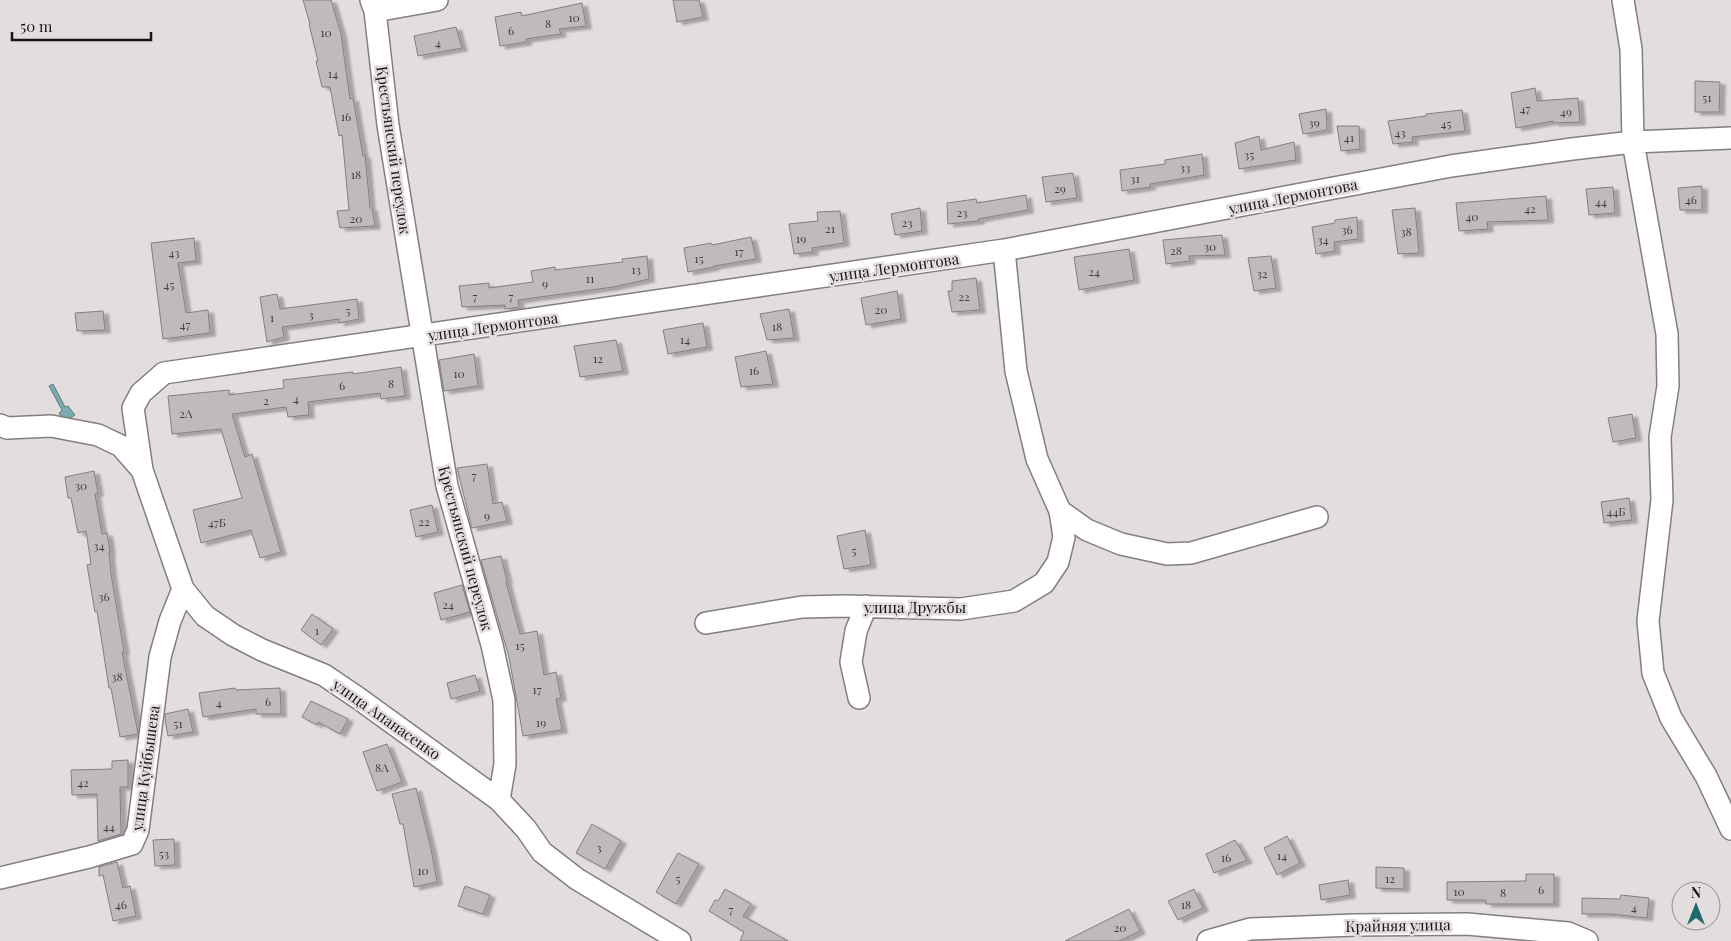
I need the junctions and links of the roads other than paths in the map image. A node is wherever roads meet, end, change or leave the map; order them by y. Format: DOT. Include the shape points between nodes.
graph roads {
  1 [pos="438,0"];
  2 [pos="1623,0"];
  3 [pos="373,5"];
  4 [pos="1731,138"];
  5 [pos="1633,142"];
  6 [pos="1004,250"];
  7 [pos="423,337"];
  8 [pos="0,425"];
  9 [pos="142,470"];
  10 [pos="1060,511"];
  11 [pos="1318,517"];
  12 [pos="184,589"];
  13 [pos="866,606"];
  14 [pos="706,623"];
  15 [pos="859,698"];
  16 [pos="499,800"];
  17 [pos="1731,829"];
  18 [pos="0,878"];
  19 [pos="680,941"];
  20 [pos="1208,941"];
  21 [pos="1587,941"];
  1 -- 3 [label="street"];
  2 -- 5 [label="street" via="1631,49"];
  3 -- 7 [label="street, Крестьянский переулок" via="388,125"];
  4 -- 5 [label="street, улица Лермонтова"];
  5 -- 6 [label="street, улица Лермонтова" via="1451,166"];
  5 -- 17 [label="street" via="1667,334 1668,386 1660,437 1662,500 1648,621 1653,673 1671,718 1706,776"];
  6 -- 7 [label="street, улица Лермонтова"];
  6 -- 10 [label="street, улица Дружбы" via="1016,371 1037,459"];
  7 -- 9 [label="street, улица Лермонтова" via="164,374 141,393 133,408"];
  7 -- 16 [label="street, Крестьянский переулок" via="447,486 492,644 504,700 505,764"];
  8 -- 9 [label="street" via="7,428 51,426 98,435 121,446"];
  9 -- 12 [label="street, улица Апанасенко"];
  10 -- 11 [label="street" via="1087,530 1121,544 1167,554 1191,553"];
  10 -- 13 [label="street, улица Дружбы" via="1064,537 1058,562 1044,583 1014,601 960,609"];
  12 -- 16 [label="street, улица Апанасенко" via="204,616 262,650 324,675"];
  12 -- 18 [label="street, улица Куйбышева" via="170,620 160,657 138,830 132,844"];
  13 -- 14 [label="street, улица Дружбы" via="802,607"];
  13 -- 15 [label="street" via="856,631 851,662"];
  16 -- 19 [label="street, улица Апанасенко" via="542,852 578,879"];
  20 -- 21 [label="street, Крайняя улица" via="1250,929 1467,924 1568,933"];
}
